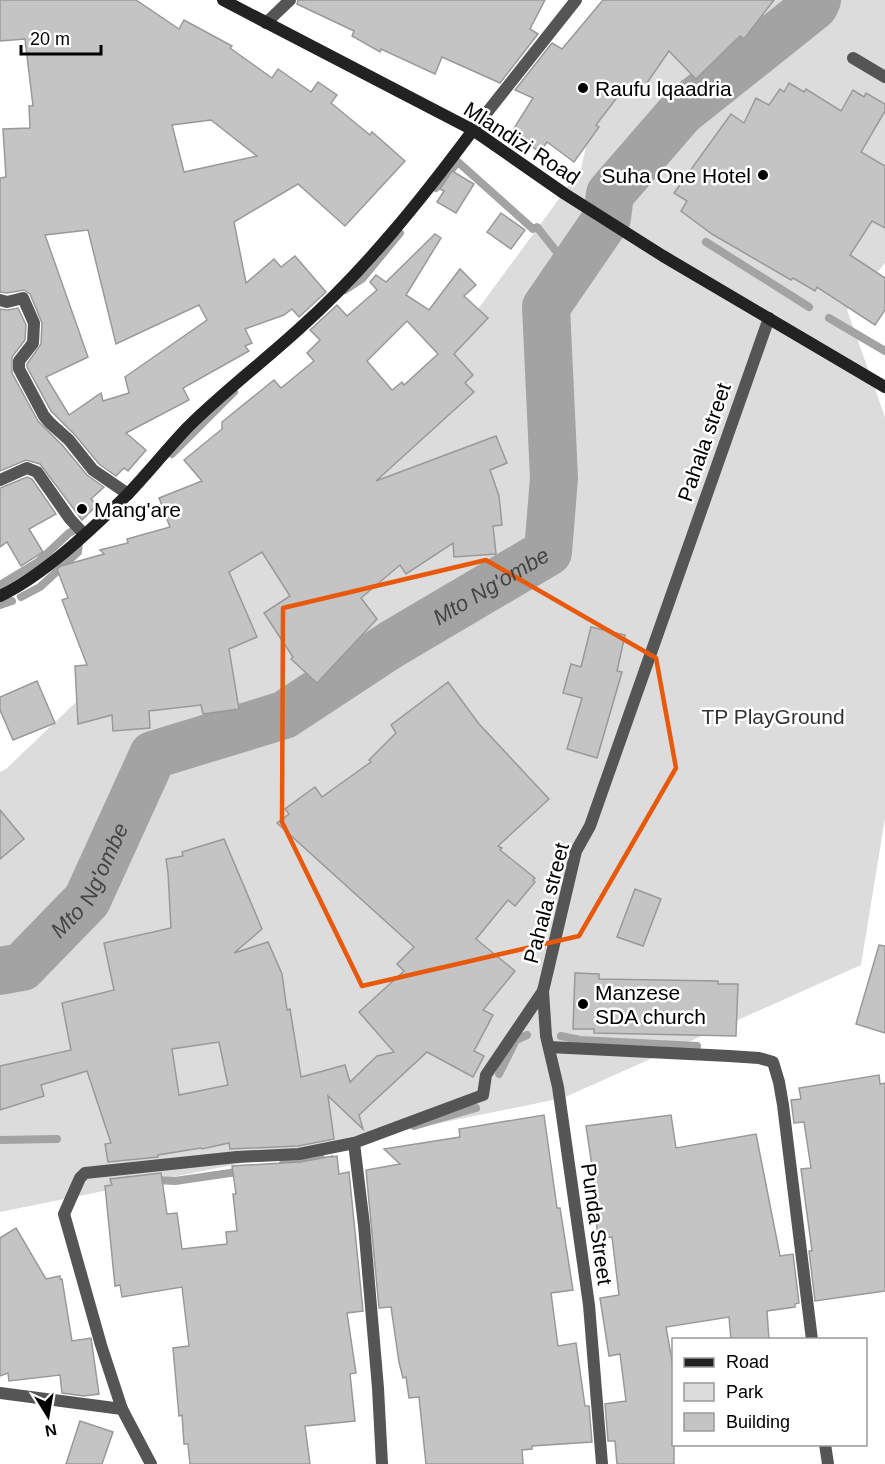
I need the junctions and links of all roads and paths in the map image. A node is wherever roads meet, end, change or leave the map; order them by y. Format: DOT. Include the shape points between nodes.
graph roads {
  1 [pos="223,0"];
  2 [pos="290,0"];
  3 [pos="576,0"];
  4 [pos="266,23"];
  5 [pos="853,58"];
  6 [pos="885,77"];
  7 [pos="473,130"];
  8 [pos="0,300"];
  9 [pos="769,318"];
  10 [pos="885,387"];
  11 [pos="0,480"];
  12 [pos="128,494"];
  13 [pos="84,534"];
  14 [pos="0,596"];
  15 [pos="543,991"];
  16 [pos="549,1047"];
  17 [pos="354,1143"];
  18 [pos="812,1338"];
  19 [pos="0,1393"];
  20 [pos="122,1409"];
  21 [pos="825,1446"];
  22 [pos="151,1464"];
  23 [pos="382,1464"];
  24 [pos="602,1464"];
  25 [pos="828,1464"];
  1 -- 4 [label="street, Mlandizi Road"];
  2 -- 4 [label="street"];
  3 -- 7 [label="street"];
  4 -- 7 [label="street, Mlandizi Road"];
  5 -- 6 [label="street"];
  7 -- 9 [label="street, Mlandizi Road" via="565,194"];
  7 -- 12 [label="street" via="445,170 344,286 188,428"];
  8 -- 12 [label="street" via="23,298 34,323 33,343 19,361 19,369 44,417 93,470"];
  9 -- 10 [label="street, Mlandizi Road"];
  9 -- 15 [label="street, Pahala street" via="590,826 576,851"];
  11 -- 13 [label="street" via="27,468 37,472"];
  12 -- 13 [label="street"];
  13 -- 14 [label="street" via="48,565"];
  15 -- 16 [label="street, Punda Street"];
  15 -- 17 [label="street, Pahala street" via="486,1075 483,1095"];
  16 -- 18 [label="street" via="759,1058 773,1062 780,1082"];
  16 -- 24 [label="street, Punda Street" via="589,1305"];
  17 -- 20 [label="street, Pahala street" via="299,1154 104,1170 85,1173 80,1178 64,1214"];
  17 -- 23 [label="street"];
  19 -- 20 [label="street"];
  20 -- 22 [label="street"];
  21 -- 25 [label="street"];
}
